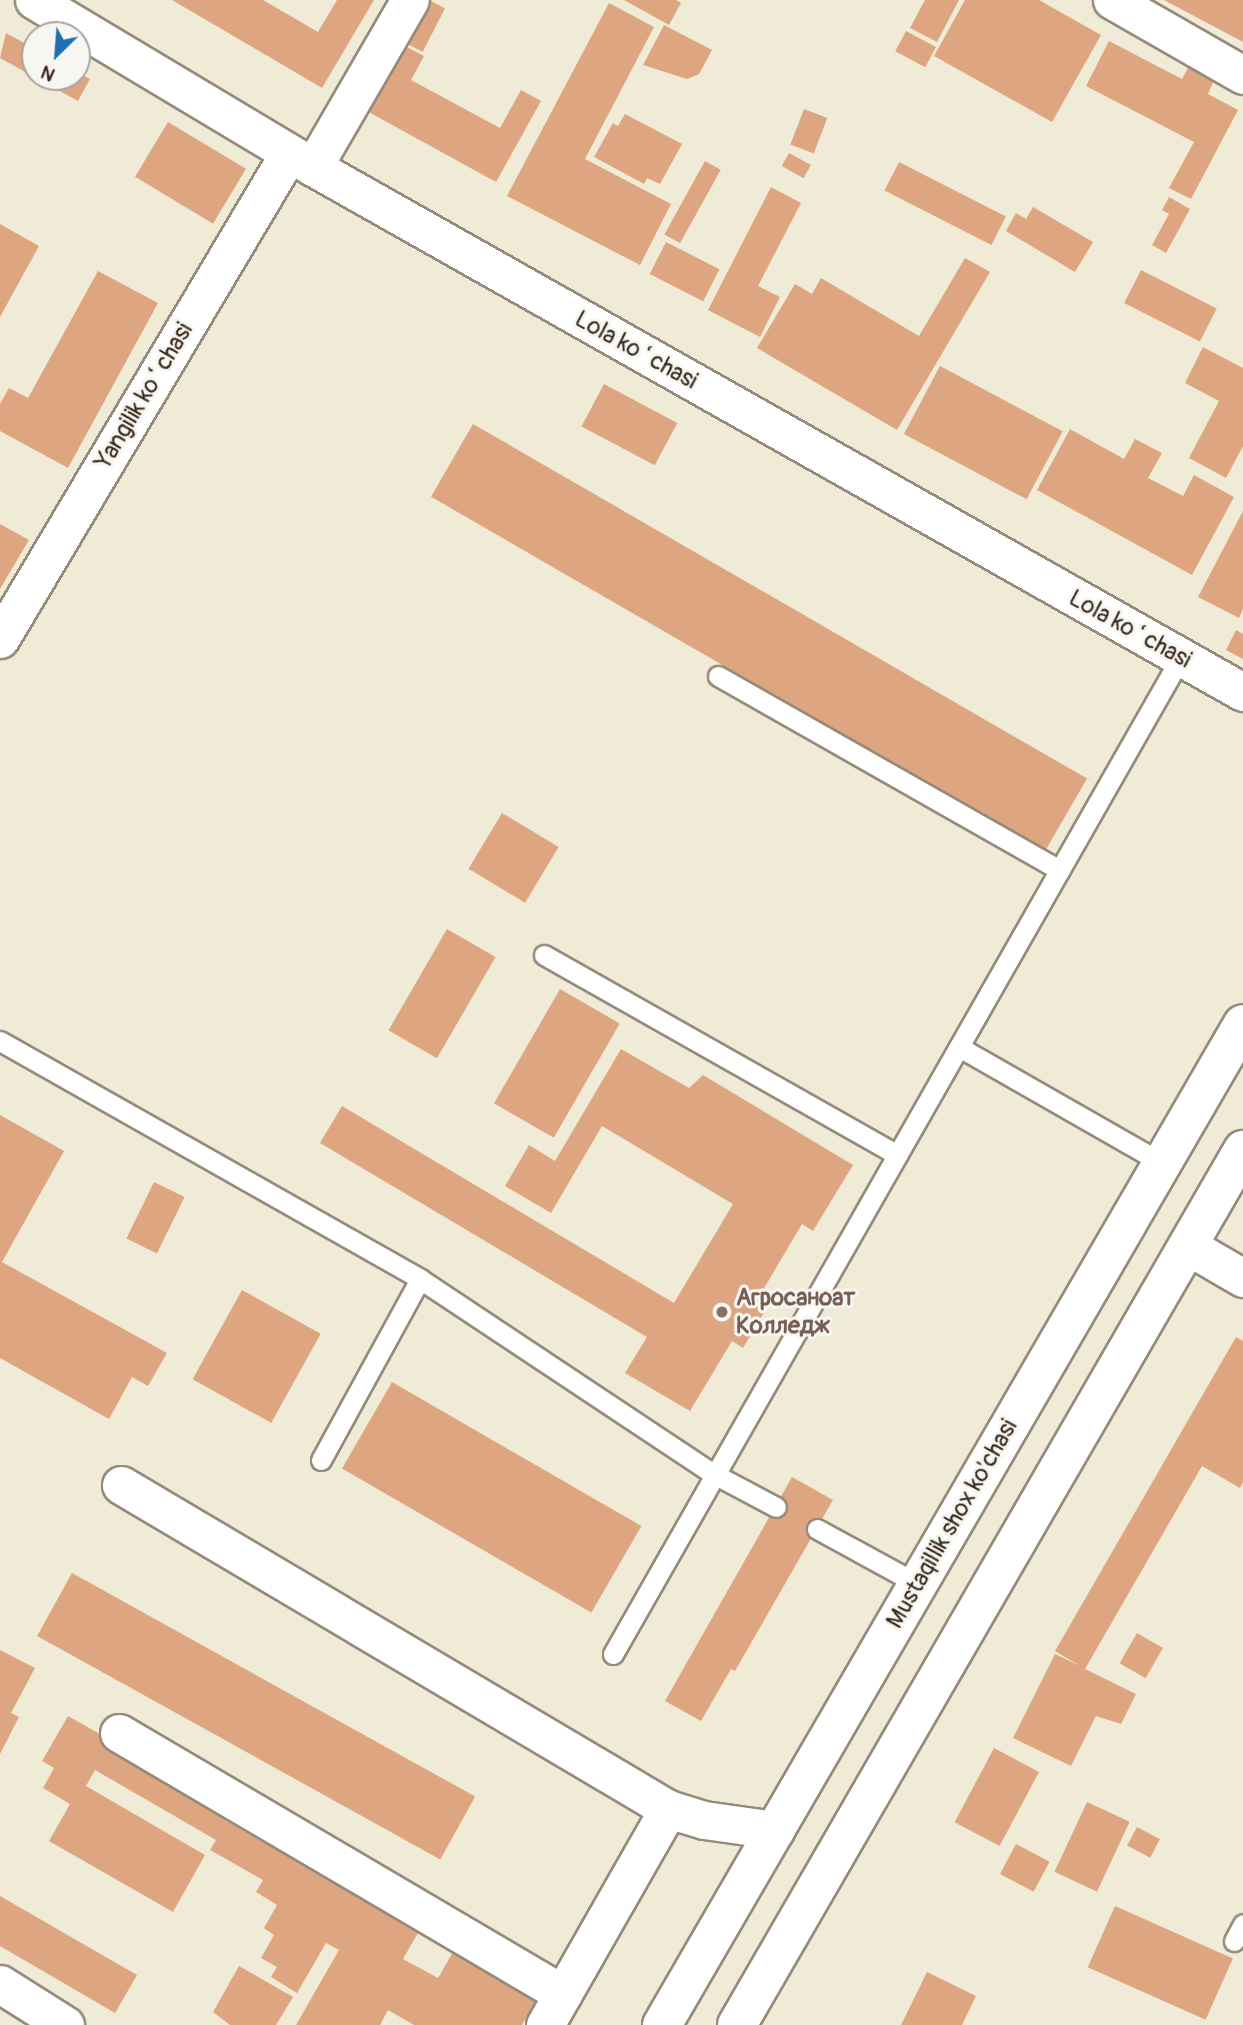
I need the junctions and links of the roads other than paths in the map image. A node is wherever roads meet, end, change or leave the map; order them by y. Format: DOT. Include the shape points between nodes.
graph roads {
  1 [pos="34,0"];
  2 [pos="410,0"];
  3 [pos="1112,0"];
  4 [pos="1243,75"];
  5 [pos="301,160"];
  6 [pos="0,639"];
  7 [pos="1181,657"];
  8 [pos="719,676"];
  9 [pos="1243,692"];
  10 [pos="1060,870"];
  11 [pos="544,955"];
  12 [pos="1243,1024"];
  13 [pos="0,1041"];
  14 [pos="959,1047"];
  15 [pos="1243,1150"];
  16 [pos="897,1155"];
  17 [pos="1161,1162"];
  18 [pos="1188,1246"];
  19 [pos="1243,1278"];
  20 [pos="420,1279"];
  21 [pos="321,1460"];
  22 [pos="714,1474"];
  23 [pos="121,1485"];
  24 [pos="776,1507"];
  25 [pos="817,1529"];
  26 [pos="918,1584"];
  27 [pos="613,1654"];
  28 [pos="119,1733"];
  29 [pos="668,1810"];
  30 [pos="775,1830"];
  31 [pos="0,1984"];
  32 [pos="563,1994"];
  33 [pos="746,2022"];
  34 [pos="65,2025"];
  35 [pos="545,2025"];
  36 [pos="662,2025"];
  1 -- 5 [label="street, Lola koʻchasi"];
  2 -- 5 [label="street, Yangilik koʻchasi"];
  3 -- 4 [label="street"];
  5 -- 6 [label="street, Yangilik koʻchasi"];
  5 -- 7 [label="street, Lola koʻchasi"];
  7 -- 9 [label="street, Lola koʻchasi"];
  7 -- 10 [label="lane"];
  8 -- 10 [label="lane"];
  10 -- 14 [label="lane"];
  11 -- 16 [label="lane"];
  12 -- 17 [label="main road, Mustaqillik shox ko'chasi"];
  13 -- 20 [label="lane"];
  14 -- 16 [label="lane"];
  14 -- 17 [label="lane"];
  15 -- 18 [label="main road"];
  16 -- 22 [label="lane"];
  17 -- 26 [label="main road, Mustaqillik shox ko'chasi"];
  18 -- 19 [label="street"];
  18 -- 33 [label="main road"];
  20 -- 21 [label="lane"];
  20 -- 22 [label="lane"];
  22 -- 24 [label="lane"];
  22 -- 27 [label="lane"];
  23 -- 29 [label="street"];
  25 -- 26 [label="lane"];
  26 -- 30 [label="main road, Mustaqillik shox ko'chasi"];
  28 -- 32 [label="street"];
  29 -- 30 [label="street" via="704,1821"];
  29 -- 32 [label="street"];
  30 -- 36 [label="main road, Mustaqillik shox ko'chasi"];
  31 -- 34 [label="street"];
  32 -- 35 [label="street"];
}
